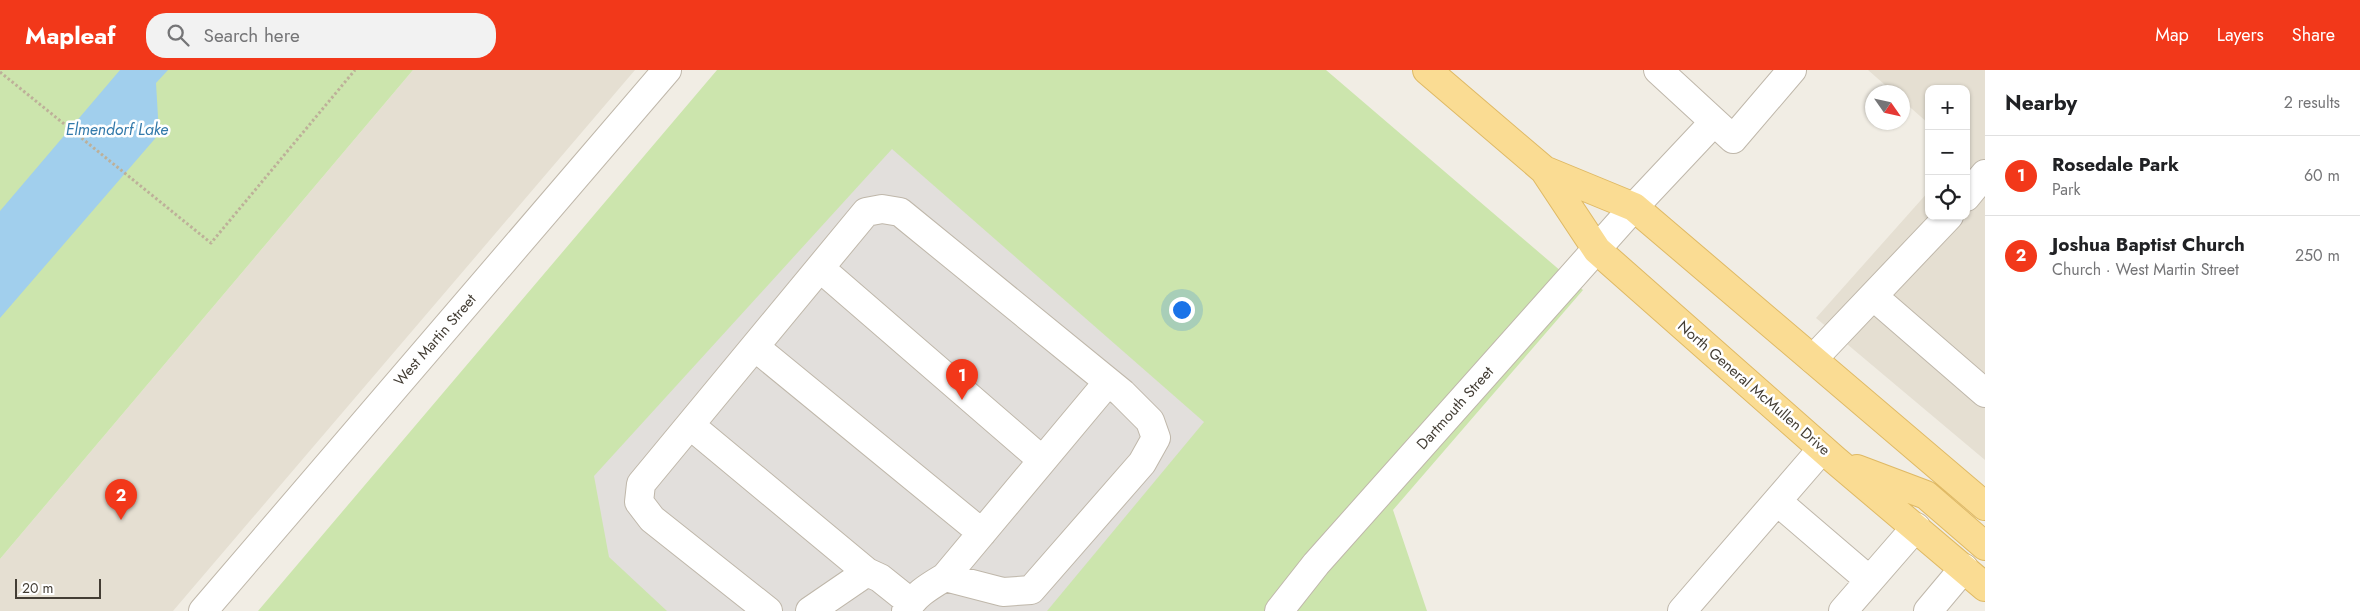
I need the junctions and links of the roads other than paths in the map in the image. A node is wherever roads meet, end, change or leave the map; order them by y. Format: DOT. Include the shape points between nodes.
graph roads {
  1 [pos="667,70"];
  2 [pos="1427,70"];
  3 [pos="1658,70"];
  4 [pos="1792,70"];
  5 [pos="1714,123"];
  6 [pos="1544,170"];
  7 [pos="1985,174"];
  8 [pos="1970,192"];
  9 [pos="1634,207"];
  10 [pos="1946,220"];
  11 [pos="1596,250"];
  12 [pos="820,268"];
  13 [pos="1873,296"];
  14 [pos="755,347"];
  15 [pos="1813,359"];
  16 [pos="1108,382"];
  17 [pos="1985,392"];
  18 [pos="690,425"];
  19 [pos="1829,454"];
  20 [pos="1042,460"];
  21 [pos="1778,502"];
  22 [pos="1985,506"];
  23 [pos="1916,527"];
  24 [pos="982,533"];
  25 [pos="1985,546"];
  26 [pos="1964,568"];
  27 [pos="868,572"];
  28 [pos="945,577"];
  29 [pos="1869,580"];
  30 [pos="1985,587"];
  31 [pos="908,607"];
  32 [pos="203,611"];
  33 [pos="768,611"];
  34 [pos="810,611"];
  35 [pos="1279,611"];
  36 [pos="1682,611"];
  37 [pos="1843,611"];
  38 [pos="1928,611"];
  1 -- 32 [label="street, West Martin Street"];
  2 -- 6 [label="main road, North General McMullen Drive"];
  3 -- 5 [label="street"];
  4 -- 5 [label="street" via="1733,139"];
  5 -- 9 [label="street, Dartmouth Street"];
  6 -- 9 [label="main road, North General McMullen Drive"];
  6 -- 11 [label="main road, North General McMullen Drive"];
  7 -- 8 [label="street"];
  9 -- 11 [label="street, Dartmouth Street"];
  9 -- 15 [label="main road, North General McMullen Drive"];
  10 -- 13 [label="street"];
  11 -- 19 [label="main road, North General McMullen Drive"];
  11 -- 35 [label="street, Dartmouth Street" via="1316,564"];
  12 -- 14 [label="street"];
  12 -- 16 [label="street" via="866,212 882,209 900,212"];
  12 -- 20 [label="street"];
  13 -- 15 [label="street"];
  13 -- 17 [label="street"];
  14 -- 18 [label="street"];
  14 -- 24 [label="street"];
  15 -- 22 [label="main road, North General McMullen Drive"];
  16 -- 20 [label="street"];
  16 -- 28 [label="street" via="1150,422 1156,438 1142,463 1031,590 1003,592"];
  18 -- 27 [label="street"];
  18 -- 33 [label="street" via="641,484 639,502 652,519"];
  19 -- 21 [label="street"];
  19 -- 23 [label="main road, North General McMullen Drive"];
  19 -- 25 [label="main road" via="1926,495"];
  20 -- 24 [label="street"];
  21 -- 29 [label="street"];
  21 -- 36 [label="street"];
  23 -- 26 [label="main road, North General McMullen Drive"];
  23 -- 29 [label="street"];
  24 -- 28 [label="street"];
  26 -- 30 [label="main road, North General McMullen Drive"];
  26 -- 38 [label="street"];
  27 -- 31 [label="street" via="880,578"];
  27 -- 34 [label="street"];
  28 -- 31 [label="street" via="927,588"];
  29 -- 37 [label="street"];
}
